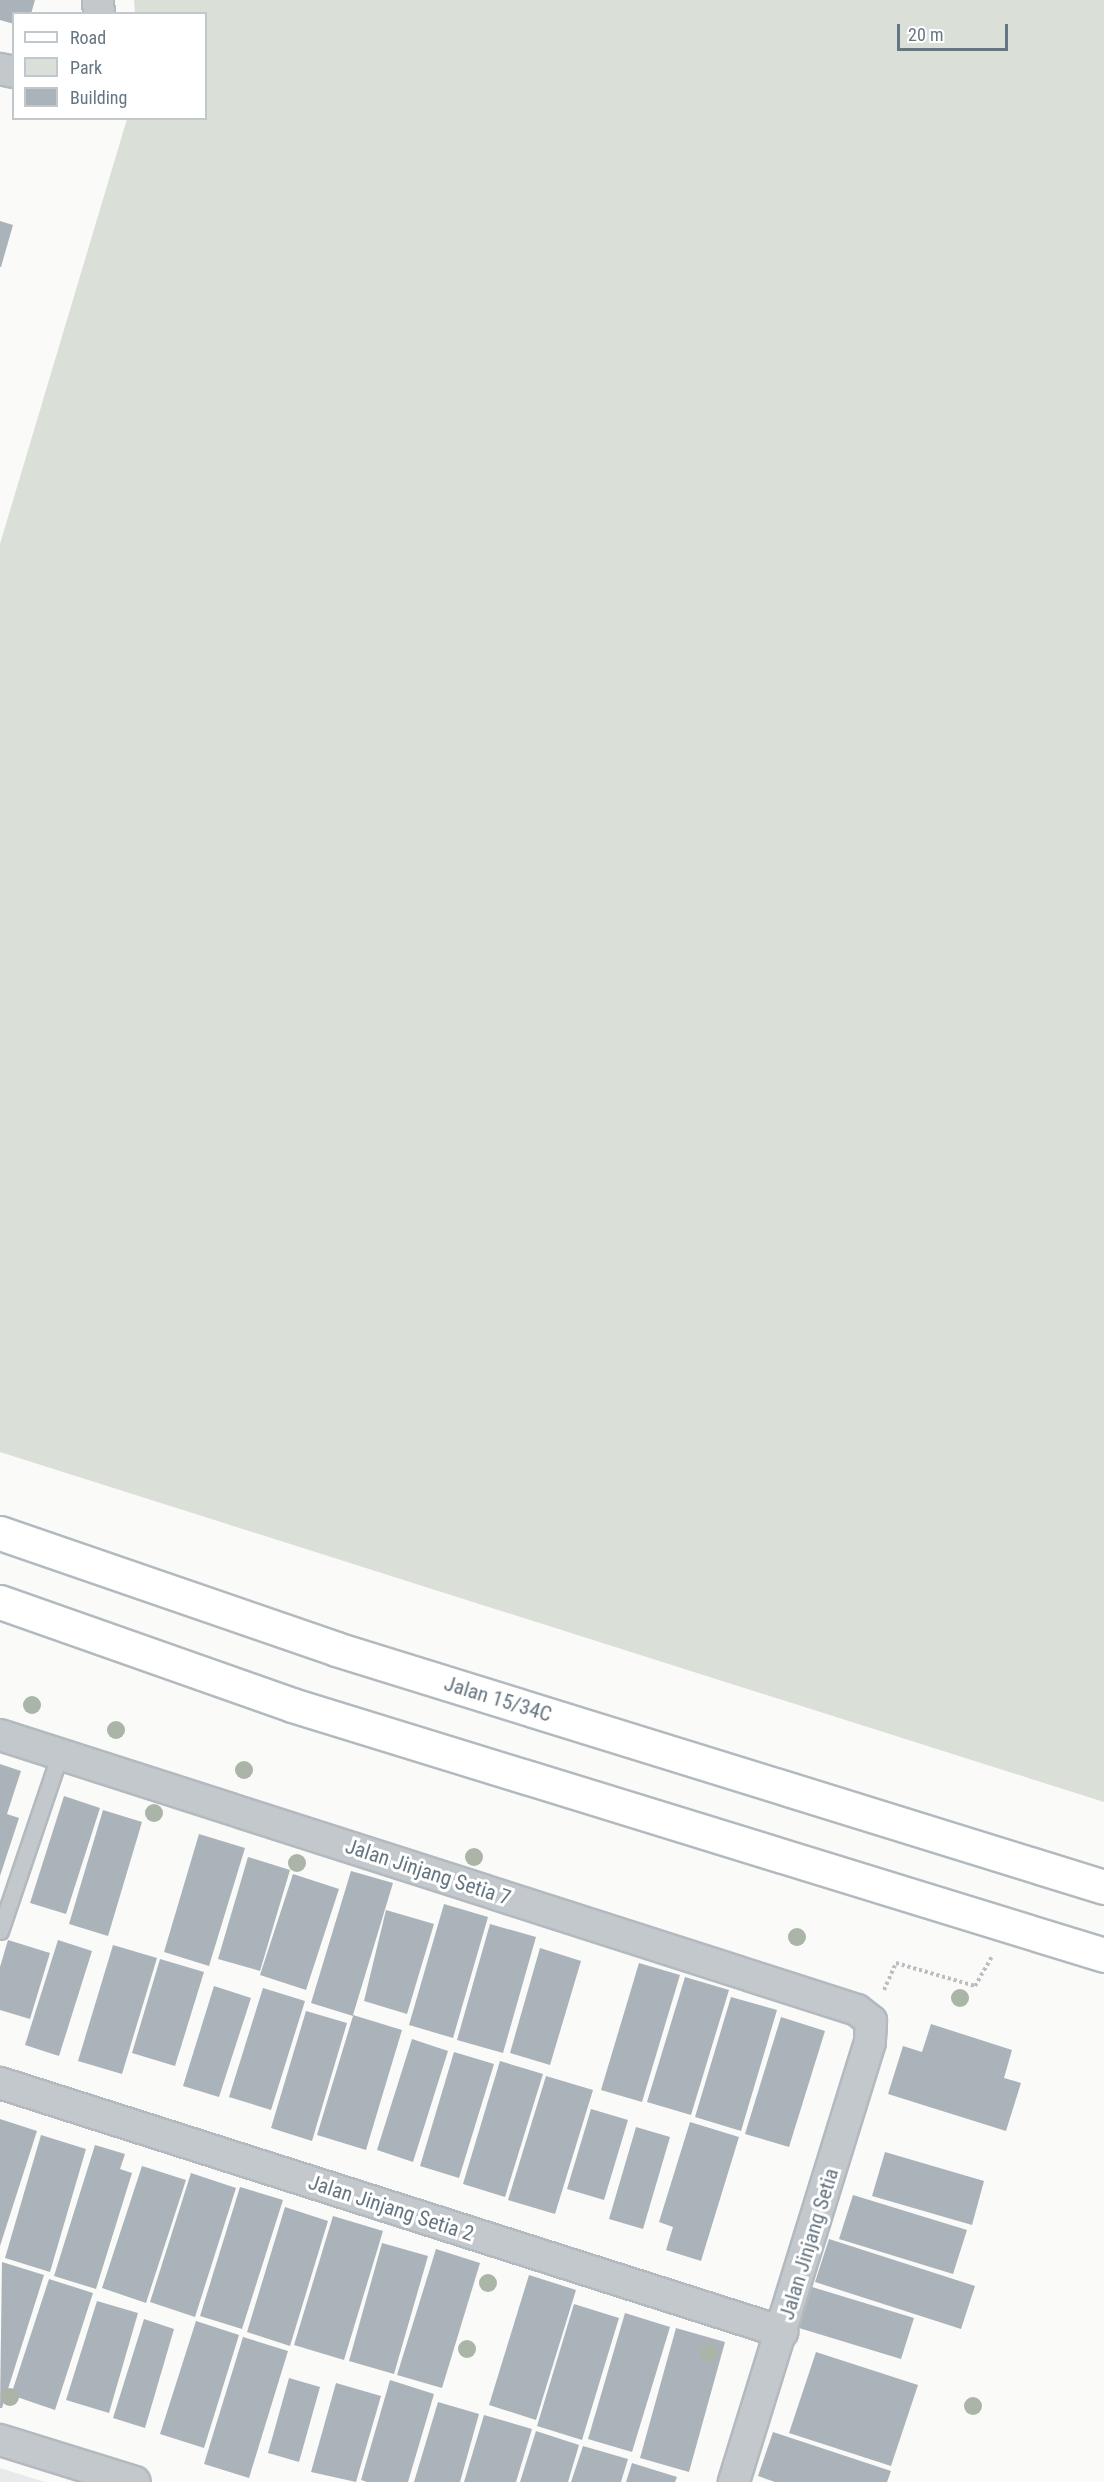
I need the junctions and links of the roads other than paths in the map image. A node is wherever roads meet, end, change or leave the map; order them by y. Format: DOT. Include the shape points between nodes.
graph roads {
  1 [pos="0,1533"];
  2 [pos="0,1602"];
  3 [pos="0,1735"];
  4 [pos="60,1754"];
  5 [pos="1104,1887"];
  6 [pos="0,1931"];
  7 [pos="1104,1955"];
  8 [pos="864,2015"];
  9 [pos="0,2084"];
  10 [pos="782,2332"];
  11 [pos="0,2440"];
  12 [pos="135,2482"];
  13 [pos="734,2482"];
  1 -- 5 [label="street, Jalan 15/34C" via="336,1649"];
  2 -- 7 [label="street" via="292,1705"];
  3 -- 4 [label="street, Jalan Jinjang Setia 7"];
  4 -- 6 [label="lane"];
  4 -- 8 [label="street, Jalan Jinjang Setia 7"];
  8 -- 10 [label="street, Jalan Jinjang Setia" via="870,2042"];
  9 -- 10 [label="street, Jalan Jinjang Setia 2"];
  10 -- 13 [label="street, Jalan Jinjang Setia"];
  11 -- 12 [label="street"];
}
